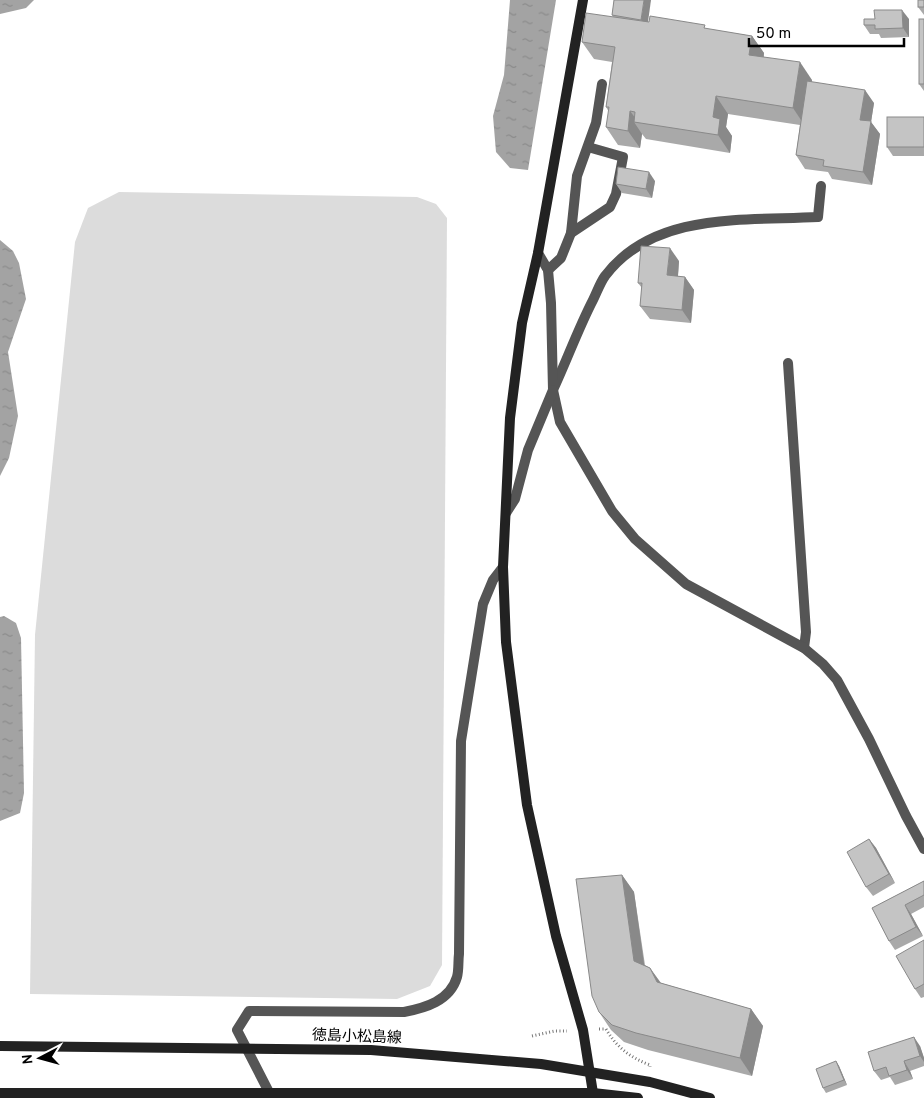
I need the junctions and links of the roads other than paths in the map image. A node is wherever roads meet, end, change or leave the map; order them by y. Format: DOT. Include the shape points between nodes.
graph roads {
  1 [pos="583,0"];
  2 [pos="602,84"];
  3 [pos="588,147"];
  4 [pos="821,186"];
  5 [pos="571,233"];
  6 [pos="538,253"];
  7 [pos="548,270"];
  8 [pos="788,363"];
  9 [pos="553,390"];
  10 [pos="506,513"];
  11 [pos="503,568"];
  12 [pos="804,648"];
  13 [pos="924,849"];
  14 [pos="0,1046"];
  15 [pos="589,1072"];
  16 [pos="0,1093"];
  17 [pos="593,1096"];
  18 [pos="272,1098"];
  19 [pos="638,1098"];
  20 [pos="710,1098"];
  1 -- 6 [label="main road"];
  2 -- 3 [label="street" via="596,123"];
  3 -- 5 [label="street" via="577,176"];
  3 -- 5 [label="street" via="622,157 616,194 610,207"];
  4 -- 9 [label="street" via="818,217 693,225 640,244 604,276"];
  5 -- 7 [label="street" via="561,258"];
  6 -- 7 [label="street"];
  6 -- 10 [label="main road" via="522,323 513,399"];
  7 -- 9 [label="street"];
  8 -- 12 [label="street" via="806,632"];
  9 -- 10 [label="street" via="528,450 515,499"];
  9 -- 12 [label="street" via="560,422 612,511 635,539 686,584"];
  10 -- 11 [label="main road"];
  11 -- 15 [label="main road" via="506,642 527,805 556,936 584,1030"];
  11 -- 18 [label="street" via="493,580 483,604 461,740 457,978 445,996 425,1008 404,1012 249,1011 237,1030"];
  12 -- 13 [label="street" via="838,680"];
  14 -- 15 [label="main road, 徳島小松島線" via="371,1050 541,1064"];
  15 -- 17 [label="main road"];
  15 -- 20 [label="main road, 徳島小松島線" via="650,1082"];
  16 -- 17 [label="main road"];
  17 -- 19 [label="main road"];
}
